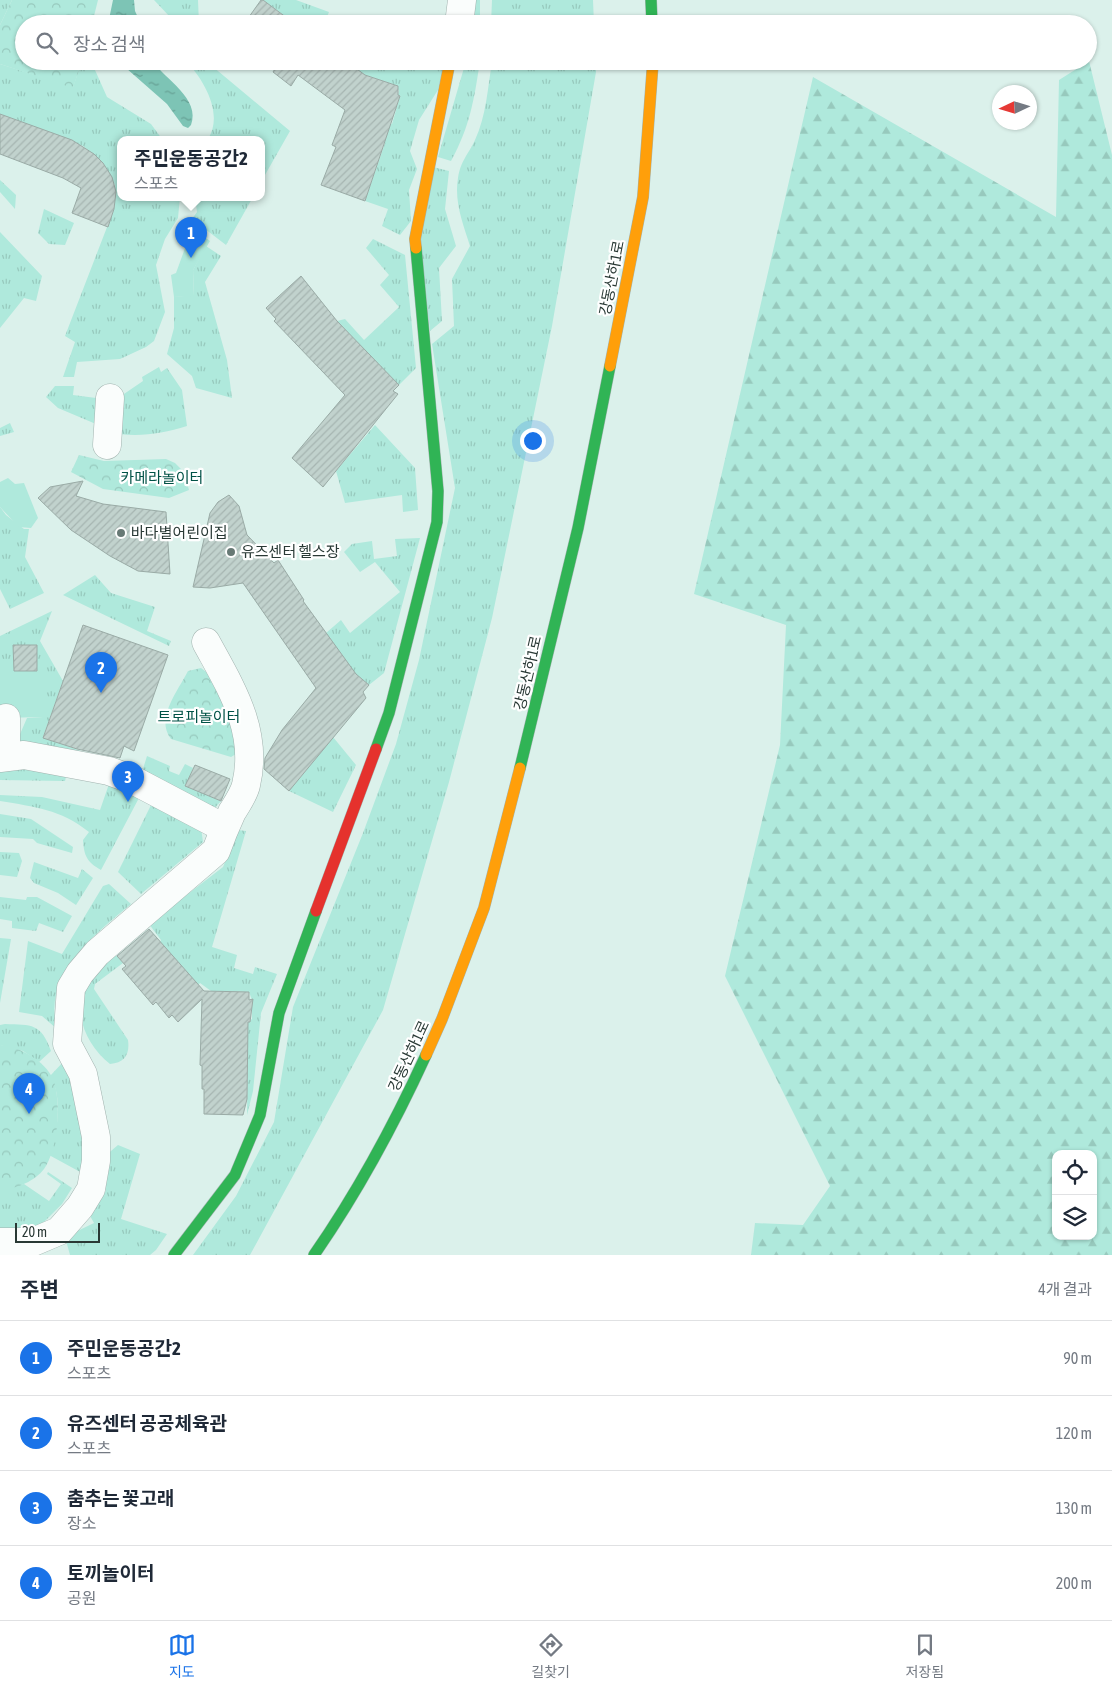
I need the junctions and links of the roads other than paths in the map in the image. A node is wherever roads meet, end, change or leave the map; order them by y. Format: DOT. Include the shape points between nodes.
graph roads {
  1 [pos="462,0"];
  2 [pos="650,0"];
  3 [pos="460,15"];
  4 [pos="651,15"];
  5 [pos="448,70"];
  6 [pos="652,70"];
  7 [pos="110,398"];
  8 [pos="107,445"];
  9 [pos="206,642"];
  10 [pos="6,718"];
  11 [pos="3,757"];
  12 [pos="224,828"];
  13 [pos="0,1242"];
  14 [pos="174,1255"];
  15 [pos="314,1255"];
  1 -- 3 [label="street"];
  2 -- 4 [label="street"];
  5 -- 14 [label="street" via="415,239 438,491 437,522 389,713 279,1013 260,1115 234,1175"];
  6 -- 15 [label="street, 강동산하1로" via="643,197 580,518 484,908 442,1019 392,1128 350,1203"];
  7 -- 8 [label="street"];
  9 -- 12 [label="street" via="230,685 251,749 246,786"];
  10 -- 11 [label="street"];
  11 -- 12 [label="street" via="24,755 109,771 132,779"];
  12 -- 13 [label="street" via="216,850 97,952 71,988 66,1044 83,1074 96,1137 91,1189 59,1231 33,1242"];
}
